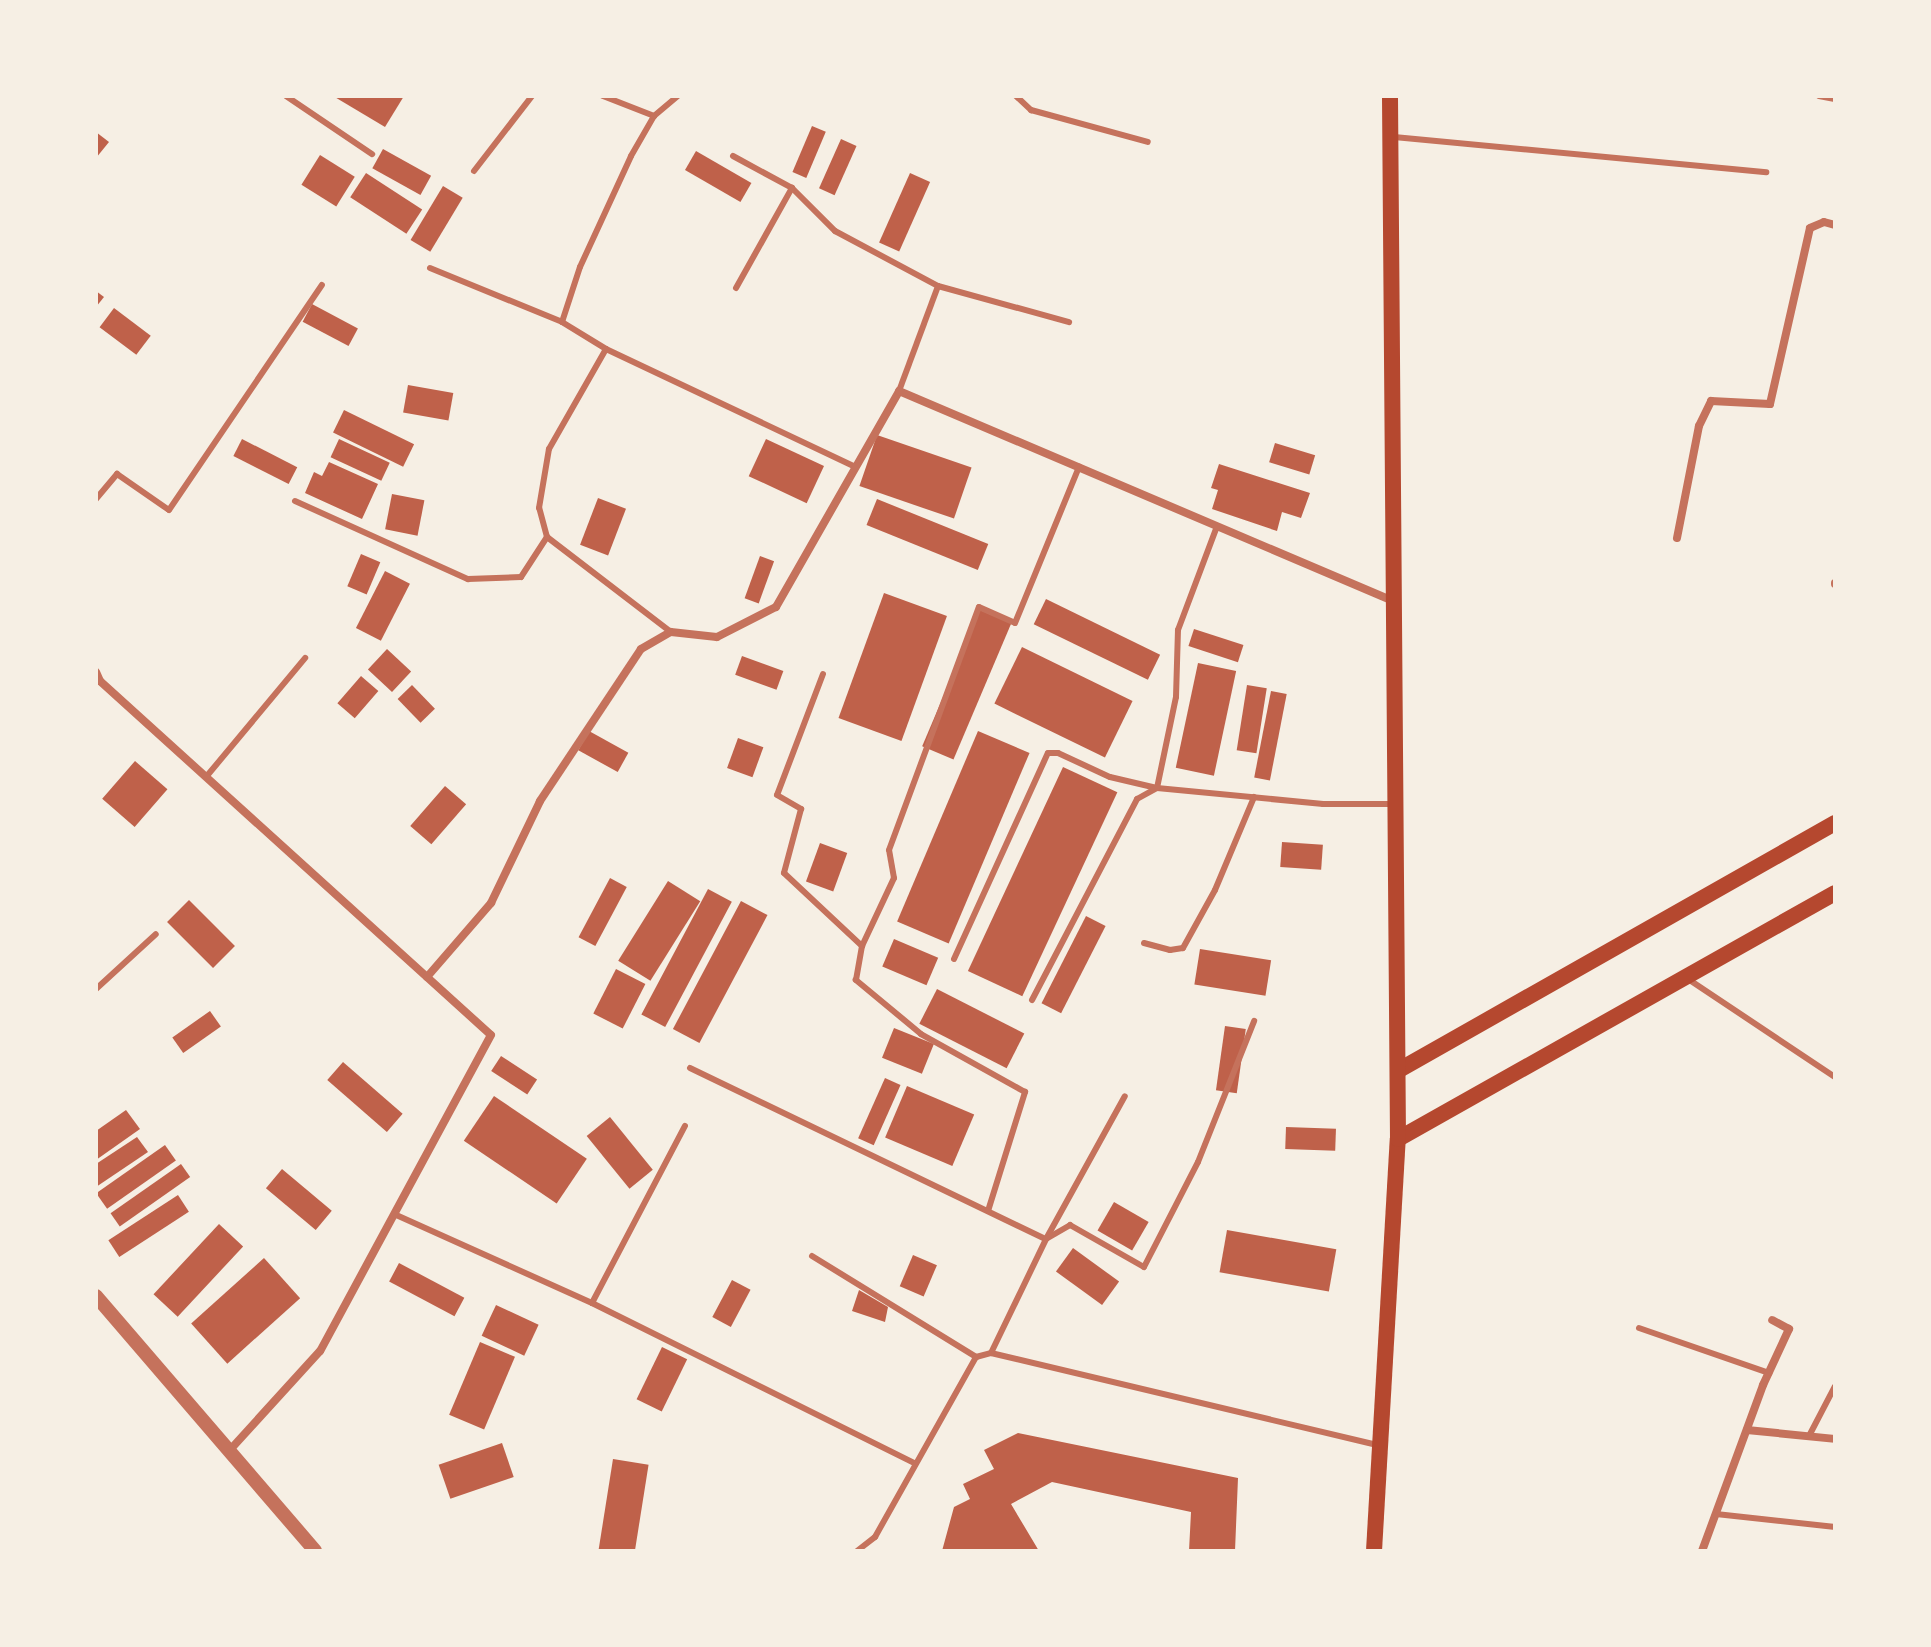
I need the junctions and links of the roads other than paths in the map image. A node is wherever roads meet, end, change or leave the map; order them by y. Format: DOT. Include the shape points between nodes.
graph roads {
  1 [pos="286,96"];
  2 [pos="532,96"];
  3 [pos="603,96"];
  4 [pos="678,96"];
  5 [pos="1016,96"];
  6 [pos="1390,96"];
  7 [pos="1819,96"];
  8 [pos="1832,98"];
  9 [pos="654,116"];
  10 [pos="1390,137"];
  11 [pos="1148,142"];
  12 [pos="372,154"];
  13 [pos="733,156"];
  14 [pos="474,171"];
  15 [pos="1766,172"];
  16 [pos="792,188"];
  17 [pos="1835,225"];
  18 [pos="430,268"];
  19 [pos="322,285"];
  20 [pos="938,286"];
  21 [pos="736,288"];
  22 [pos="562,322"];
  23 [pos="1069,322"];
  24 [pos="606,349"];
  25 [pos="899,391"];
  26 [pos="856,467"];
  27 [pos="1079,467"];
  28 [pos="96,499"];
  29 [pos="295,501"];
  30 [pos="1217,526"];
  31 [pos="547,537"];
  32 [pos="1677,538"];
  33 [pos="1391,600"];
  34 [pos="671,632"];
  35 [pos="305,658"];
  36 [pos="96,672"];
  37 [pos="823,674"];
  38 [pos="206,777"];
  39 [pos="1157,788"];
  40 [pos="1254,797"];
  41 [pos="1395,804"];
  42 [pos="1835,823"];
  43 [pos="1835,893"];
  44 [pos="156,934"];
  45 [pos="1144,943"];
  46 [pos="862,946"];
  47 [pos="954,959"];
  48 [pos="427,977"];
  49 [pos="1686,977"];
  50 [pos="96,989"];
  51 [pos="1032,1000"];
  52 [pos="1254,1021"];
  53 [pos="690,1068"];
  54 [pos="1399,1070"];
  55 [pos="1835,1077"];
  56 [pos="1125,1096"];
  57 [pos="685,1126"];
  58 [pos="1398,1139"];
  59 [pos="988,1211"];
  60 [pos="394,1214"];
  61 [pos="1046,1239"];
  62 [pos="812,1256"];
  63 [pos="97,1299"];
  64 [pos="592,1303"];
  65 [pos="1772,1320"];
  66 [pos="1639,1328"];
  67 [pos="991,1353"];
  68 [pos="976,1357"];
  69 [pos="1769,1373"];
  70 [pos="1835,1386"];
  71 [pos="1747,1430"];
  72 [pos="1809,1436"];
  73 [pos="1835,1439"];
  74 [pos="1381,1445"];
  75 [pos="230,1450"];
  76 [pos="915,1463"];
  77 [pos="1716,1514"];
  78 [pos="1835,1527"];
  79 [pos="315,1551"];
  80 [pos="857,1551"];
  81 [pos="1374,1551"];
  82 [pos="1702,1551"];
  1 -- 12 [label="lane"];
  2 -- 14 [label="lane"];
  3 -- 9 [label="lane"];
  4 -- 9 [label="lane"];
  5 -- 11 [label="lane" via="1031,110"];
  6 -- 10 [label="main road"];
  7 -- 8 [label="lane"];
  9 -- 22 [label="lane" via="580,267"];
  10 -- 15 [label="lane"];
  10 -- 33 [label="main road"];
  13 -- 16 [label="lane"];
  16 -- 20 [label="lane" via="835,231"];
  16 -- 21 [label="lane"];
  17 -- 32 [label="street" via="1824,222 1810,228 1770,404 1711,401 1699,426"];
  18 -- 22 [label="lane"];
  19 -- 28 [label="lane" via="169,510 117,474"];
  20 -- 23 [label="lane"];
  20 -- 25 [label="lane"];
  22 -- 24 [label="lane"];
  24 -- 26 [label="lane"];
  24 -- 31 [label="lane" via="549,449 539,508"];
  25 -- 26 [label="street"];
  25 -- 27 [label="street"];
  26 -- 34 [label="street" via="776,607 717,637"];
  27 -- 30 [label="street"];
  27 -- 46 [label="lane" via="1015,623 979,607 889,850 894,878"];
  29 -- 31 [label="lane" via="468,579 521,577"];
  30 -- 33 [label="street"];
  30 -- 39 [label="lane" via="1178,630 1176,697"];
  31 -- 34 [label="lane"];
  33 -- 41 [label="main road"];
  34 -- 48 [label="street" via="641,649 540,801 491,903"];
  35 -- 38 [label="lane"];
  36 -- 38 [label="street"];
  37 -- 46 [label="lane" via="777,795 801,809 784,873"];
  38 -- 48 [label="street"];
  39 -- 40 [label="lane"];
  39 -- 47 [label="lane" via="1048,753"];
  39 -- 51 [label="lane" via="1137,799"];
  40 -- 41 [label="lane"];
  40 -- 45 [label="lane" via="1215,890 1183,948"];
  41 -- 54 [label="main road"];
  42 -- 54 [label="main road"];
  43 -- 49 [label="main road"];
  44 -- 50 [label="lane"];
  46 -- 59 [label="lane" via="856,980 921,1034 1025,1092"];
  48 -- 60 [label="street" via="491,1035"];
  49 -- 55 [label="lane"];
  49 -- 58 [label="main road"];
  52 -- 61 [label="lane" via="1198,1162 1144,1267 1070,1225"];
  53 -- 59 [label="lane"];
  54 -- 58 [label="main road"];
  56 -- 61 [label="lane"];
  57 -- 64 [label="lane"];
  58 -- 74 [label="main road"];
  59 -- 61 [label="lane"];
  60 -- 64 [label="lane"];
  60 -- 75 [label="street" via="320,1351"];
  61 -- 67 [label="lane"];
  62 -- 68 [label="lane"];
  63 -- 75 [label="street"];
  64 -- 76 [label="lane"];
  65 -- 69 [label="street" via="1789,1329"];
  66 -- 69 [label="lane"];
  67 -- 68 [label="lane"];
  67 -- 74 [label="lane"];
  68 -- 76 [label="lane"];
  69 -- 71 [label="street"];
  70 -- 72 [label="lane"];
  71 -- 72 [label="street"];
  71 -- 77 [label="street"];
  72 -- 73 [label="street"];
  74 -- 81 [label="main road"];
  75 -- 79 [label="street"];
  76 -- 80 [label="lane" via="875,1537"];
  77 -- 78 [label="lane"];
  77 -- 82 [label="street"];
}
